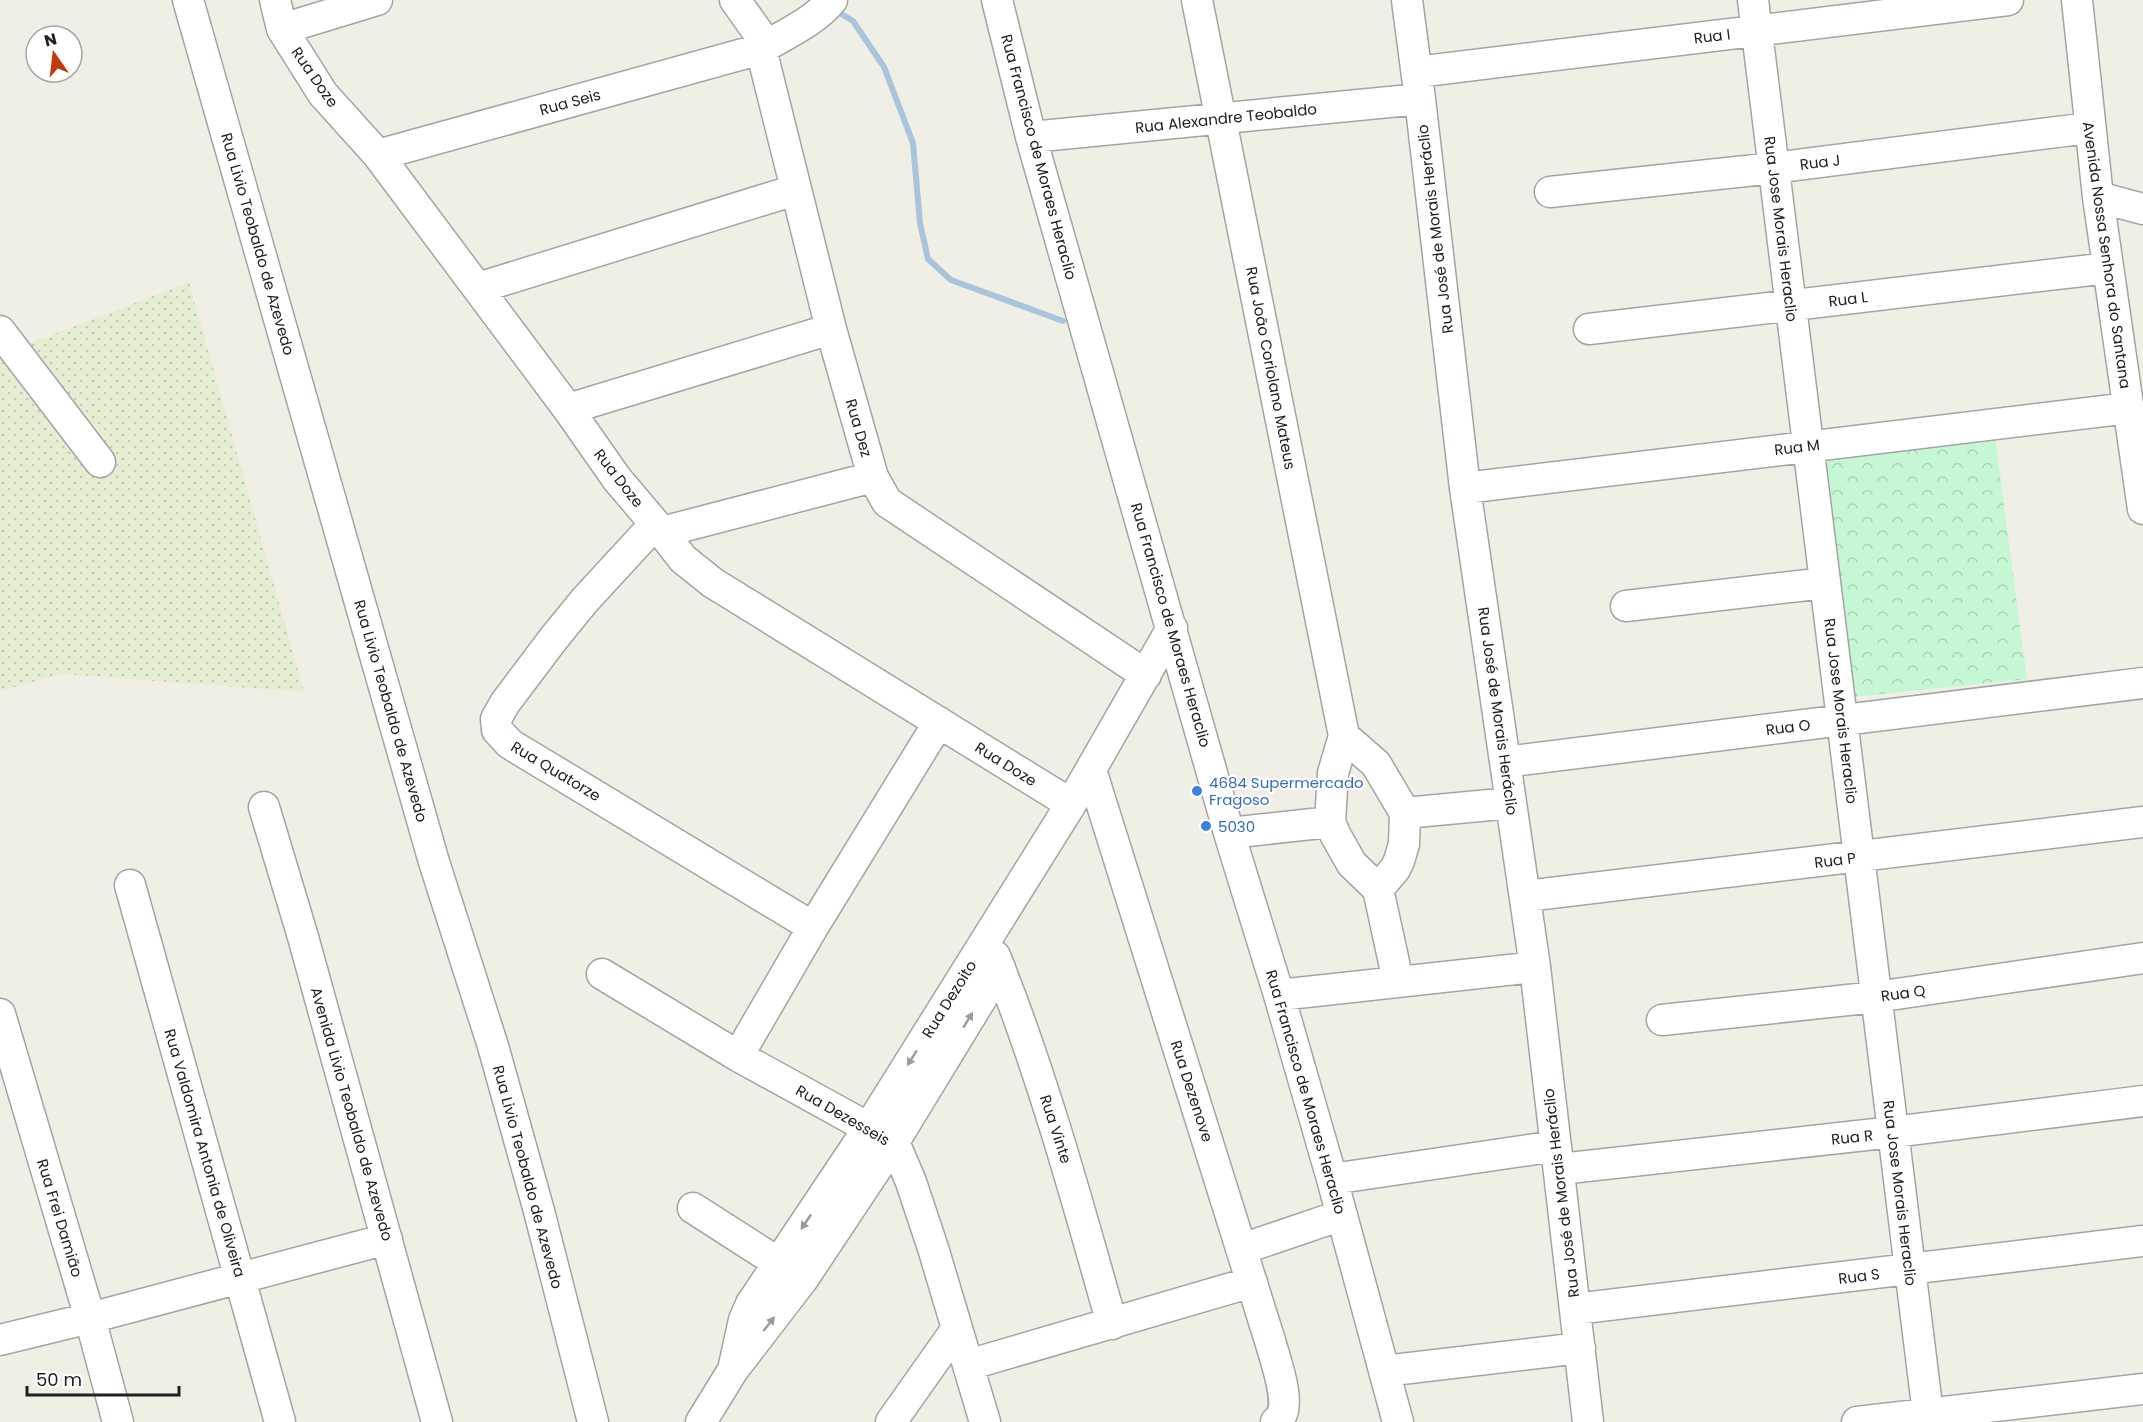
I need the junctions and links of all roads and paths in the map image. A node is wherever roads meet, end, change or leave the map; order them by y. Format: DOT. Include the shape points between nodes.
graph roads {
  1 [pos="188,0"];
  2 [pos="275,0"];
  3 [pos="377,0"];
  4 [pos="735,0"];
  5 [pos="997,0"];
  6 [pos="1197,0"];
  7 [pos="1407,0"];
  8 [pos="1753,0"];
  9 [pos="2008,0"];
  10 [pos="2077,0"];
  11 [pos="830,3"];
  12 [pos="282,29"];
  13 [pos="1757,31"];
  14 [pos="764,47"];
  15 [pos="1418,85"];
  16 [pos="1221,118"];
  17 [pos="2089,128"];
  18 [pos="1031,137"];
  19 [pos="378,155"];
  20 [pos="1774,168"];
  21 [pos="795,190"];
  22 [pos="1550,192"];
  23 [pos="2098,197"];
  24 [pos="2143,209"];
  25 [pos="2108,268"];
  26 [pos="478,288"];
  27 [pos="1791,305"];
  28 [pos="831,329"];
  29 [pos="1589,330"];
  30 [pos="7,340"];
  31 [pos="2129,408"];
  32 [pos="568,409"];
  33 [pos="1808,445"];
  34 [pos="100,462"];
  35 [pos="873,477"];
  36 [pos="1465,488"];
  37 [pos="2143,509"];
  38 [pos="659,528"];
  39 [pos="1825,583"];
  40 [pos="1626,606"];
  41 [pos="1172,628"];
  42 [pos="1146,675"];
  43 [pos="2143,683"];
  44 [pos="1842,721"];
  45 [pos="939,722"];
  46 [pos="1344,736"];
  47 [pos="1505,762"];
  48 [pos="1091,770"];
  49 [pos="1511,803"];
  50 [pos="1071,804"];
  51 [pos="264,807"];
  52 [pos="1405,813"];
  53 [pos="1330,822"];
  54 [pos="2143,822"];
  55 [pos="1229,833"];
  56 [pos="1859,857"];
  57 [pos="130,885"];
  58 [pos="1378,889"];
  59 [pos="1526,896"];
  60 [pos="813,927"];
  61 [pos="987,937"];
  62 [pos="2143,958"];
  63 [pos="1535,967"];
  64 [pos="1000,968"];
  65 [pos="602,974"];
  66 [pos="1398,981"];
  67 [pos="1279,995"];
  68 [pos="1876,997"];
  69 [pos="0,1014"];
  70 [pos="1662,1020"];
  71 [pos="738,1056"];
  72 [pos="2143,1101"];
  73 [pos="1893,1132"];
  74 [pos="881,1136"];
  75 [pos="1558,1158"];
  76 [pos="1332,1179"];
  77 [pos="693,1208"];
  78 [pos="1342,1215"];
  79 [pos="387,1239"];
  80 [pos="2143,1241"];
  81 [pos="1242,1249"];
  82 [pos="779,1262"];
  83 [pos="1910,1270"];
  84 [pos="240,1277"];
  85 [pos="804,1279"];
  86 [pos="1252,1282"];
  87 [pos="1575,1308"];
  88 [pos="90,1318"];
  89 [pos="1112,1324"];
  90 [pos="956,1330"];
  91 [pos="0,1340"];
  92 [pos="1580,1348"];
  93 [pos="968,1365"];
  94 [pos="734,1370"];
  95 [pos="1384,1371"];
  96 [pos="2143,1389"];
  97 [pos="1279,1418"];
  98 [pos="1928,1418"];
  99 [pos="118,1422"];
  100 [pos="280,1422"];
  101 [pos="437,1422"];
  102 [pos="593,1422"];
  103 [pos="701,1422"];
  104 [pos="891,1422"];
  105 [pos="985,1422"];
  106 [pos="1398,1422"];
  107 [pos="1588,1422"];
  108 [pos="1857,1422"];
  1 -- 102 [label="street, Rua Livio Teobaldo de Azevedo" via="434,862 493,1046"];
  2 -- 12 [label="street, Rua Doze"];
  3 -- 12 [label="street"];
  4 -- 14 [label="street"];
  5 -- 18 [label="street, Rua Francisco de Moraes Heraclio"];
  6 -- 16 [label="street, Rua João Coriolano Mateus"];
  7 -- 15 [label="street, Rua José de Morais Heráclio"];
  8 -- 13 [label="street, Rua Jose Morais Heraclio"];
  9 -- 13 [label="street, Rua I"];
  10 -- 17 [label="street, Avenida Nossa Senhora do Santana"];
  11 -- 14 [label="street, Rua Seis" via="807,22"];
  12 -- 19 [label="street, Rua Doze" via="323,94"];
  13 -- 15 [label="street, Rua I"];
  13 -- 20 [label="street, Rua Jose Morais Heraclio"];
  14 -- 19 [label="street, Rua Seis"];
  14 -- 21 [label="street, Rua Dez"];
  15 -- 16 [label="street, Rua Alexandre Teobaldo"];
  15 -- 36 [label="street, Rua José de Morais Heráclio"];
  16 -- 18 [label="street, Rua Alexandre Teobaldo"];
  16 -- 46 [label="street, Rua João Coriolano Mateus"];
  17 -- 20 [label="street, Rua J"];
  17 -- 23 [label="street, Avenida Nossa Senhora do Santana"];
  18 -- 41 [label="street, Rua Francisco de Moraes Heraclio"];
  19 -- 26 [label="street, Rua Doze"];
  20 -- 22 [label="street, Rua J"];
  20 -- 27 [label="street, Rua Jose Morais Heraclio"];
  21 -- 26 [label="street"];
  21 -- 28 [label="street, Rua Dez"];
  23 -- 24 [label="street"];
  23 -- 25 [label="street, Avenida Nossa Senhora do Santana"];
  25 -- 27 [label="street, Rua L"];
  25 -- 31 [label="street, Avenida Nossa Senhora do Santana"];
  26 -- 32 [label="street, Rua Doze"];
  27 -- 29 [label="street, Rua L"];
  27 -- 33 [label="street, Rua Jose Morais Heraclio"];
  28 -- 32 [label="street"];
  28 -- 35 [label="street, Rua Dez"];
  30 -- 34 [label="street"];
  31 -- 33 [label="street, Rua M"];
  31 -- 37 [label="street, Avenida Nossa Senhora do Santana"];
  32 -- 38 [label="street, Rua Doze" via="617,479"];
  33 -- 36 [label="street, Rua M"];
  33 -- 39 [label="street, Rua Jose Morais Heraclio"];
  35 -- 38 [label="street"];
  35 -- 42 [label="street, Rua Dez" via="887,502"];
  36 -- 47 [label="street, Rua José de Morais Heráclio"];
  38 -- 45 [label="street, Rua Doze" via="683,559 713,584"];
  38 -- 60 [label="street, Rua Quatorze" via="585,600 500,711 497,730 510,744"];
  39 -- 40 [label="street"];
  39 -- 44 [label="street, Rua Jose Morais Heraclio"];
  41 -- 42 [label="street, Rua Dezoito"];
  41 -- 55 [label="street, Rua Francisco de Moraes Heraclio"];
  42 -- 48 [label="street, Rua Dezoito"];
  43 -- 44 [label="street, Rua O"];
  44 -- 47 [label="street, Rua O"];
  44 -- 56 [label="street, Rua Jose Morais Heraclio"];
  45 -- 50 [label="street, Rua Doze"];
  45 -- 60 [label="street"];
  46 -- 52 [label="street" via="1376,764"];
  46 -- 53 [label="street, Rua João Coriolano Mateus" via="1333,773"];
  47 -- 49 [label="street, Rua José de Morais Heráclio"];
  48 -- 50 [label="street, Rua Dezoito"];
  48 -- 81 [label="street, Rua Dezenove"];
  49 -- 52 [label="street"];
  49 -- 59 [label="street, Rua José de Morais Heráclio"];
  50 -- 61 [label="street, Rua Dezoito"];
  51 -- 79 [label="street, Avenida Livio Teobaldo de Azevedo"];
  52 -- 58 [label="street" via="1400,861"];
  53 -- 55 [label="street"];
  53 -- 58 [label="street, Rua João Coriolano Mateus" via="1352,864"];
  54 -- 56 [label="street, Rua P"];
  55 -- 67 [label="street, Rua Francisco de Moraes Heraclio"];
  56 -- 59 [label="street, Rua P"];
  56 -- 68 [label="street, Rua Jose Morais Heraclio"];
  57 -- 84 [label="street, Rua Valdomira Antonia de Oliveira"];
  58 -- 66 [label="street"];
  59 -- 63 [label="street, Rua José de Morais Heráclio"];
  60 -- 71 [label="street"];
  61 -- 64 [label="street, Rua Vinte"];
  61 -- 74 [label="street, Rua Dezoito, one-way"];
  62 -- 68 [label="street, Rua Q"];
  63 -- 66 [label="street"];
  63 -- 75 [label="street, Rua José de Morais Heráclio"];
  74 -- 64 [label="street, Rua Dezoito, one-way"];
  64 -- 89 [label="street, Rua Vinte" via="1066,1160"];
  65 -- 71 [label="street, Rua Dezesseis"];
  66 -- 67 [label="street"];
  67 -- 76 [label="street, Rua Francisco de Moraes Heraclio"];
  68 -- 70 [label="street, Rua Q"];
  68 -- 73 [label="street, Rua Jose Morais Heraclio"];
  69 -- 88 [label="street, Rua Frei Damião"];
  71 -- 74 [label="street, Rua Dezesseis"];
  72 -- 73 [label="street, Rua R"];
  73 -- 75 [label="street, Rua R"];
  73 -- 83 [label="street, Rua Jose Morais Heraclio"];
  74 -- 82 [label="street, Rua Dezoito, one-way"];
  74 -- 85 [label="street, Rua Dezoito"];
  74 -- 90 [label="street, Rua Dezesseis" via="911,1182"];
  75 -- 76 [label="street, Rua R"];
  75 -- 87 [label="street, Rua José de Morais Heráclio"];
  76 -- 78 [label="street, Rua Francisco de Moraes Heraclio"];
  77 -- 82 [label="street"];
  78 -- 81 [label="street"];
  78 -- 95 [label="street, Rua Francisco de Moraes Heraclio"];
  79 -- 84 [label="street"];
  79 -- 101 [label="street, Avenida Livio Teobaldo de Azevedo"];
  80 -- 83 [label="street, Rua S"];
  81 -- 86 [label="street, Rua Dezenove"];
  82 -- 85 [label="street"];
  82 -- 94 [label="street, Rua Dezoito" via="744,1320"];
  83 -- 87 [label="street, Rua S"];
  83 -- 98 [label="street, Rua Jose Morais Heraclio"];
  84 -- 88 [label="street"];
  84 -- 100 [label="street, Rua Valdomira Antonia de Oliveira"];
  94 -- 85 [label="street, Rua Dezoito, one-way"];
  86 -- 89 [label="street"];
  86 -- 97 [label="street, Rua Dezenove" via="1279,1373 1284,1400"];
  87 -- 92 [label="street, Rua José de Morais Heráclio"];
  88 -- 91 [label="street"];
  88 -- 99 [label="street, Rua Frei Damião"];
  89 -- 93 [label="street"];
  90 -- 93 [label="street, Rua Dezesseis"];
  90 -- 104 [label="street"];
  92 -- 95 [label="street"];
  92 -- 107 [label="street, Rua José de Morais Heráclio"];
  93 -- 105 [label="street, Rua Dezesseis"];
  94 -- 103 [label="street, Rua Dezoito"];
  95 -- 106 [label="street, Rua Francisco de Moraes Heraclio"];
  96 -- 98 [label="street"];
  98 -- 108 [label="street"];
}
